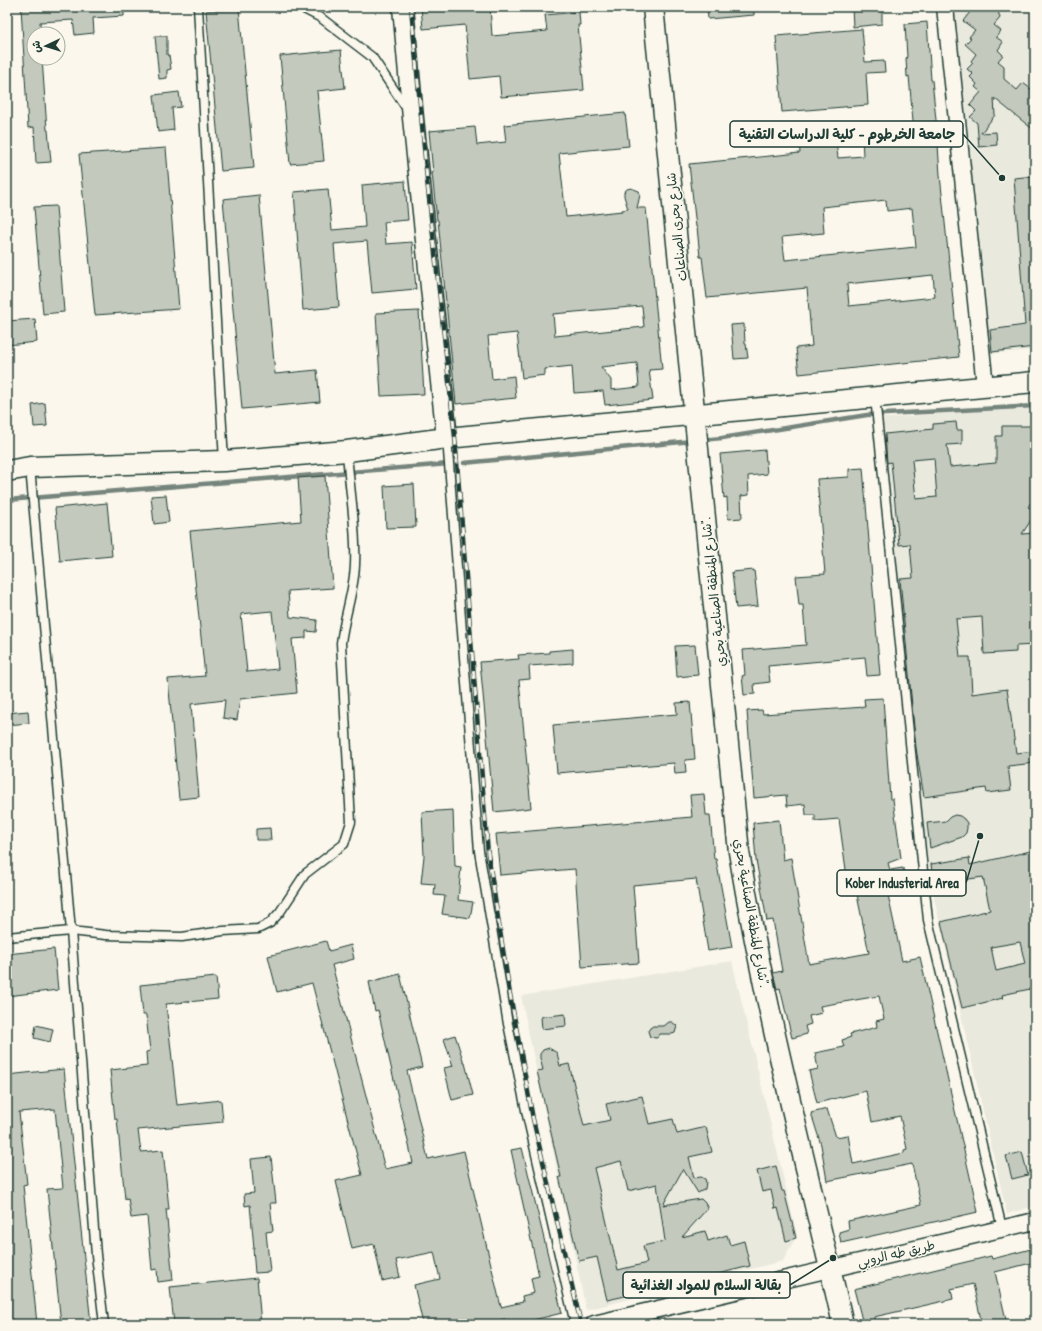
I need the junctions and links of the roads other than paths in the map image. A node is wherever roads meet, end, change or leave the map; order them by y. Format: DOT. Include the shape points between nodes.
graph roads {
  1 [pos="198,7"];
  2 [pos="300,7"];
  3 [pos="402,7"];
  4 [pos="653,7"];
  5 [pos="945,7"];
  6 [pos="413,118"];
  7 [pos="1035,382"];
  8 [pos="985,386"];
  9 [pos="875,404"];
  10 [pos="695,414"];
  11 [pos="447,438"];
  12 [pos="698,440"];
  13 [pos="348,458"];
  14 [pos="224,461"];
  15 [pos="30,467"];
  16 [pos="7,470"];
  17 [pos="71,931"];
  18 [pos="7,936"];
  19 [pos="1035,1221"];
  20 [pos="1002,1228"];
  21 [pos="830,1268"];
  22 [pos="104,1324"];
  23 [pos="575,1324"];
  24 [pos="594,1324"];
  25 [pos="843,1324"];
  1 -- 14 [label="lane"];
  2 -- 6 [label="lane" via="321,18 372,57"];
  3 -- 6 [label="street"];
  4 -- 10 [label="street, شارع بحرى الصناعات"];
  5 -- 8 [label="street"];
  6 -- 11 [label="street"];
  7 -- 8 [label="street"];
  8 -- 9 [label="street"];
  9 -- 10 [label="street"];
  9 -- 20 [label="lane" via="928,920"];
  10 -- 11 [label="street"];
  10 -- 12 [label="street, شارع بحرى الصناعات"];
  11 -- 13 [label="street"];
  11 -- 23 [label="lane" via="479,851 508,1024"];
  12 -- 21 [label="street, شارع المنطقة الصناعية بحري\"." via="740,858 758,957"];
  13 -- 14 [label="street"];
  13 -- 17 [label="lane" via="355,564 341,643 351,822 344,844 305,874 280,912 270,923 258,929 182,937 106,935"];
  14 -- 15 [label="street"];
  15 -- 16 [label="street"];
  15 -- 17 [label="lane"];
  17 -- 18 [label="lane"];
  17 -- 22 [label="lane" via="96,1255"];
  19 -- 20 [label="street, طريق طه الروبي"];
  20 -- 21 [label="street, طريق طه الروبي"];
  21 -- 24 [label="street, طريق طه الروبي"];
  21 -- 25 [label="street, شارع المنطقة الصناعية بحري\"."];
}
